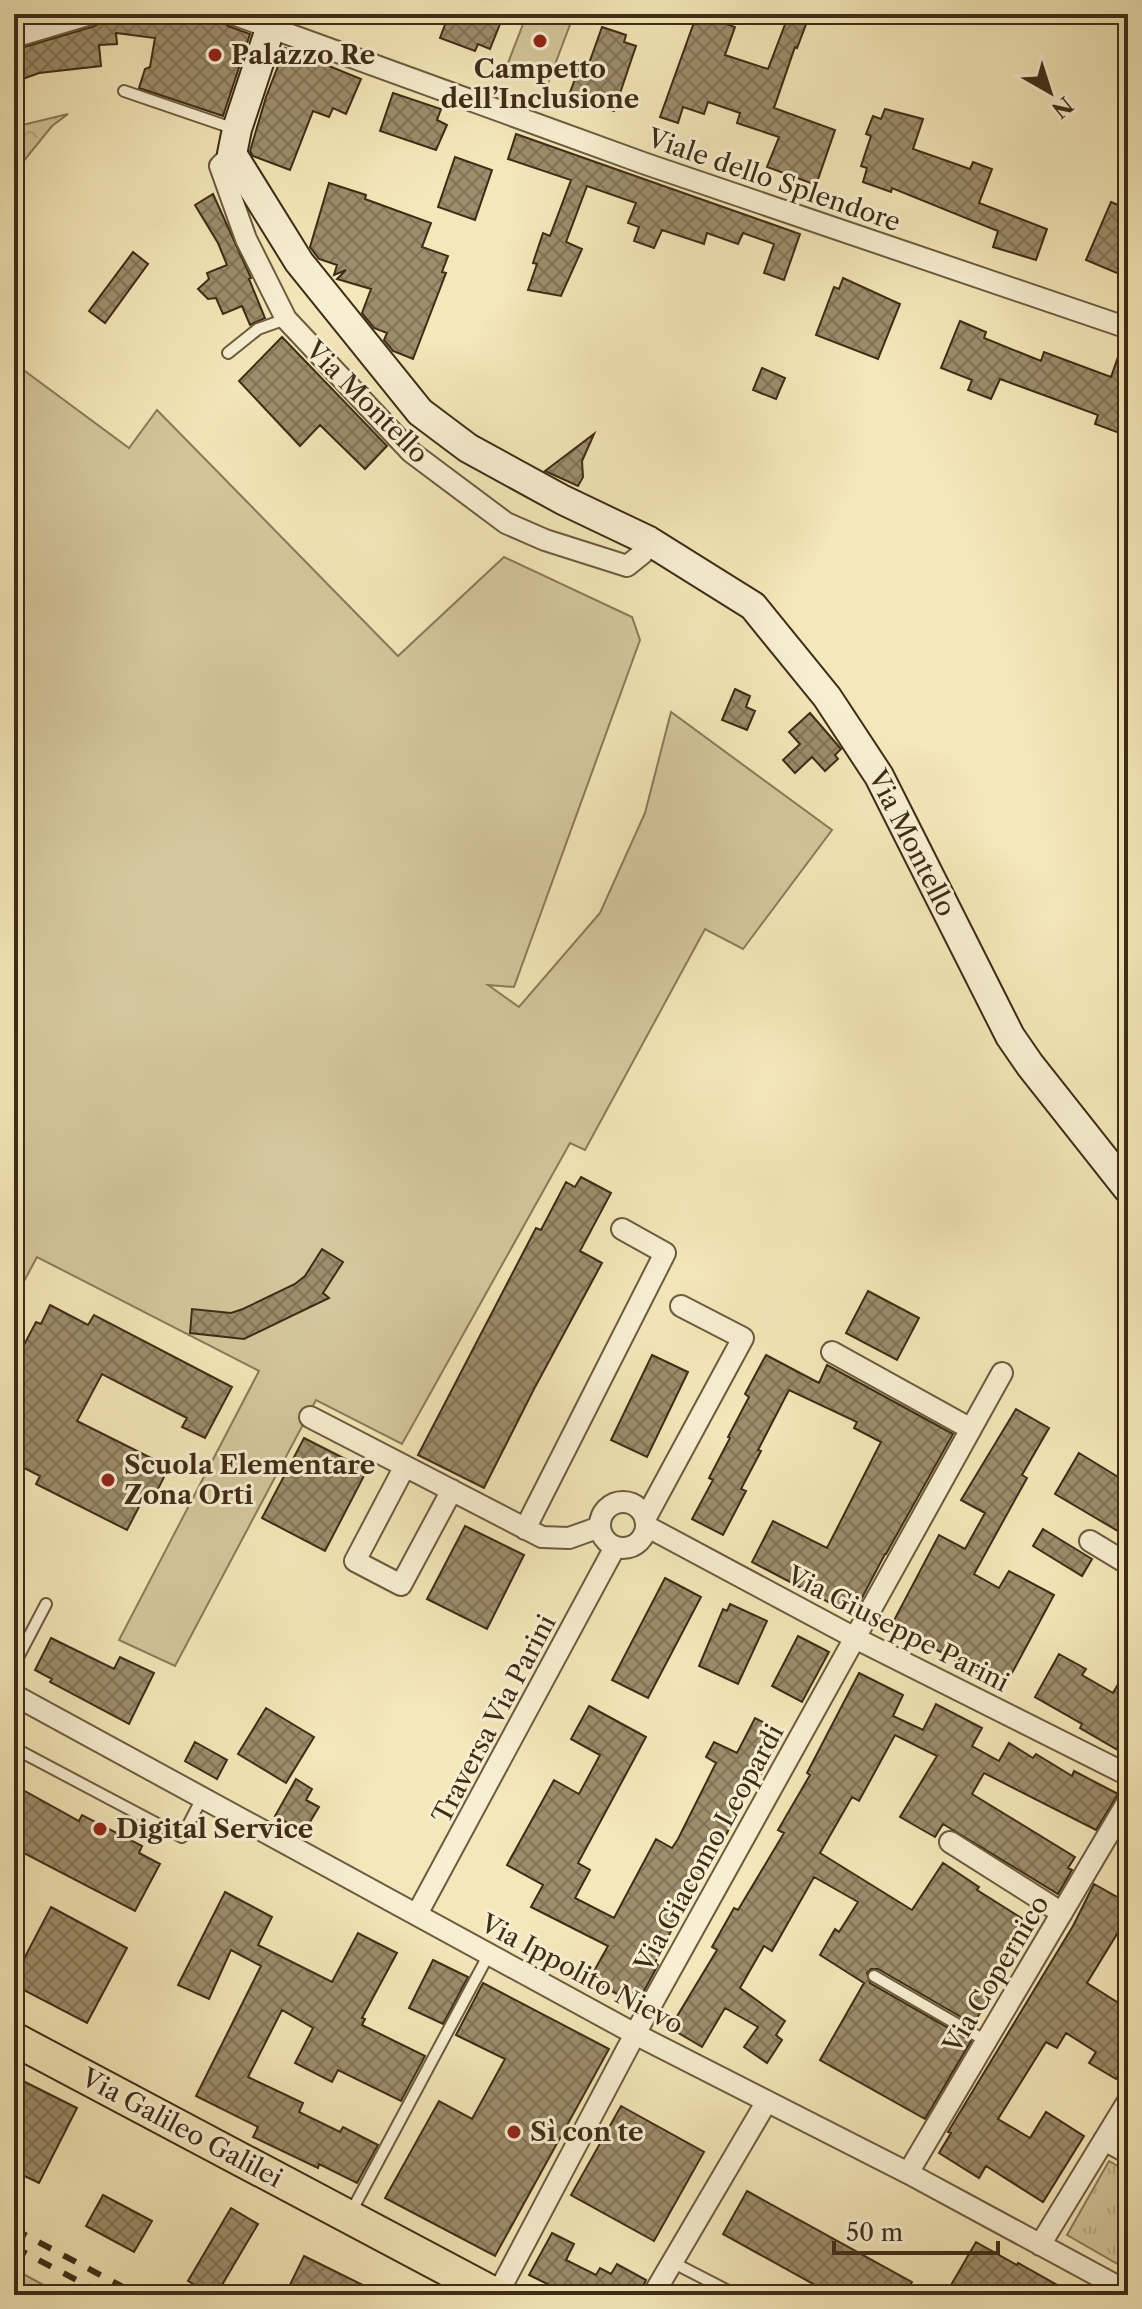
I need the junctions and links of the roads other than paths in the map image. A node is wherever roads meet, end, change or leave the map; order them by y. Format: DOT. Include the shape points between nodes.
graph roads {
  1 [pos="20,14"];
  2 [pos="91,14"];
  3 [pos="233,14"];
  4 [pos="273,20"];
  5 [pos="42,28"];
  6 [pos="14,37"];
  7 [pos="124,91"];
  8 [pos="235,142"];
  9 [pos="286,319"];
  10 [pos="1128,328"];
  11 [pos="228,353"];
  12 [pos="649,541"];
  13 [pos="1128,1189"];
  14 [pos="622,1229"];
  15 [pos="681,1306"];
  16 [pos="832,1352"];
  17 [pos="1002,1373"];
  18 [pos="310,1417"];
  19 [pos="971,1429"];
  20 [pos="405,1466"];
  21 [pos="452,1490"];
  22 [pos="646,1522"];
  23 [pos="600,1527"];
  24 [pos="525,1529"];
  25 [pos="1090,1541"];
  26 [pos="615,1547"];
  27 [pos="1128,1564"];
  28 [pos="46,1604"];
  29 [pos="855,1638"];
  30 [pos="14,1665"];
  31 [pos="14,1695"];
  32 [pos="14,1748"];
  33 [pos="1128,1775"];
  34 [pos="202,1798"];
  35 [pos="1128,1801"];
  36 [pos="950,1842"];
  37 [pos="1062,1913"];
  38 [pos="417,1914"];
  39 [pos="489,1954"];
  40 [pos="874,1976"];
  41 [pos="635,2034"];
  42 [pos="14,2039"];
  43 [pos="986,2041"];
  44 [pos="767,2101"];
  45 [pos="1128,2101"];
  46 [pos="1104,2140"];
  47 [pos="1128,2153"];
  48 [pos="908,2173"];
  49 [pos="350,2216"];
  50 [pos="1040,2245"];
  51 [pos="672,2262"];
  52 [pos="1128,2292"];
  53 [pos="496,2295"];
  54 [pos="653,2295"];
  55 [pos="736,2295"];
  1 -- 5 [label="street"];
  2 -- 5 [label="street"];
  3 -- 4 [label="street, Viale dello Splendore"];
  4 -- 8 [label="main road, Via Montello"];
  4 -- 10 [label="street, Viale dello Splendore" via="646,164"];
  5 -- 6 [label="street"];
  7 -- 8 [label="lane"];
  8 -- 9 [label="street, Via Montello" via="220,166 246,239"];
  8 -- 12 [label="main road, Via Montello" via="299,262 420,412 468,448"];
  9 -- 11 [label="lane" via="258,329"];
  9 -- 12 [label="street, Via Montello" via="411,452 506,523 627,566"];
  12 -- 13 [label="main road, Via Montello" via="753,606 827,697 879,776 1010,1036"];
  14 -- 24 [label="street" via="665,1253"];
  15 -- 22 [label="street" via="743,1338"];
  16 -- 19 [label="street"];
  17 -- 19 [label="street, Via Giacomo Leopardi"];
  18 -- 20 [label="street"];
  19 -- 29 [label="street, Via Giacomo Leopardi"];
  20 -- 21 [label="street"];
  20 -- 21 [label="street" via="355,1561 401,1585"];
  21 -- 24 [label="street"];
  22 -- 23 [label="street" via="637,1507 616,1503 604,1513"];
  22 -- 26 [label="street" via="636,1544"];
  22 -- 29 [label="street, Via Giuseppe Parini"];
  23 -- 24 [label="street" via="558,1539"];
  23 -- 26 [label="street"];
  25 -- 27 [label="street"];
  26 -- 38 [label="street, Traversa Via Parini"];
  28 -- 30 [label="lane"];
  29 -- 33 [label="street, Via Giuseppe Parini"];
  29 -- 41 [label="street, Via Giacomo Leopardi"];
  31 -- 34 [label="street, Via Ippolito Nievo"];
  32 -- 34 [label="lane" via="182,1837"];
  34 -- 38 [label="street, Via Ippolito Nievo"];
  35 -- 37 [label="street, Via Copernico"];
  36 -- 37 [label="street"];
  37 -- 43 [label="street, Via Copernico"];
  38 -- 39 [label="street, Via Ippolito Nievo"];
  39 -- 41 [label="street, Via Ippolito Nievo"];
  39 -- 49 [label="lane"];
  40 -- 43 [label="lane"];
  41 -- 44 [label="street, Via Ippolito Nievo"];
  41 -- 53 [label="street, Via Giacomo Leopardi"];
  42 -- 49 [label="main road, Via Galileo Galilei"];
  43 -- 48 [label="street, Via Copernico"];
  44 -- 48 [label="street, Via Ippolito Nievo"];
  44 -- 51 [label="street"];
  45 -- 46 [label="street"];
  46 -- 47 [label="street"];
  46 -- 50 [label="street"];
  48 -- 50 [label="street, Via Ippolito Nievo"];
  49 -- 53 [label="main road, Via Galileo Galilei"];
  50 -- 52 [label="street, Via Ippolito Nievo"];
  51 -- 54 [label="street"];
  51 -- 55 [label="lane"];
}
